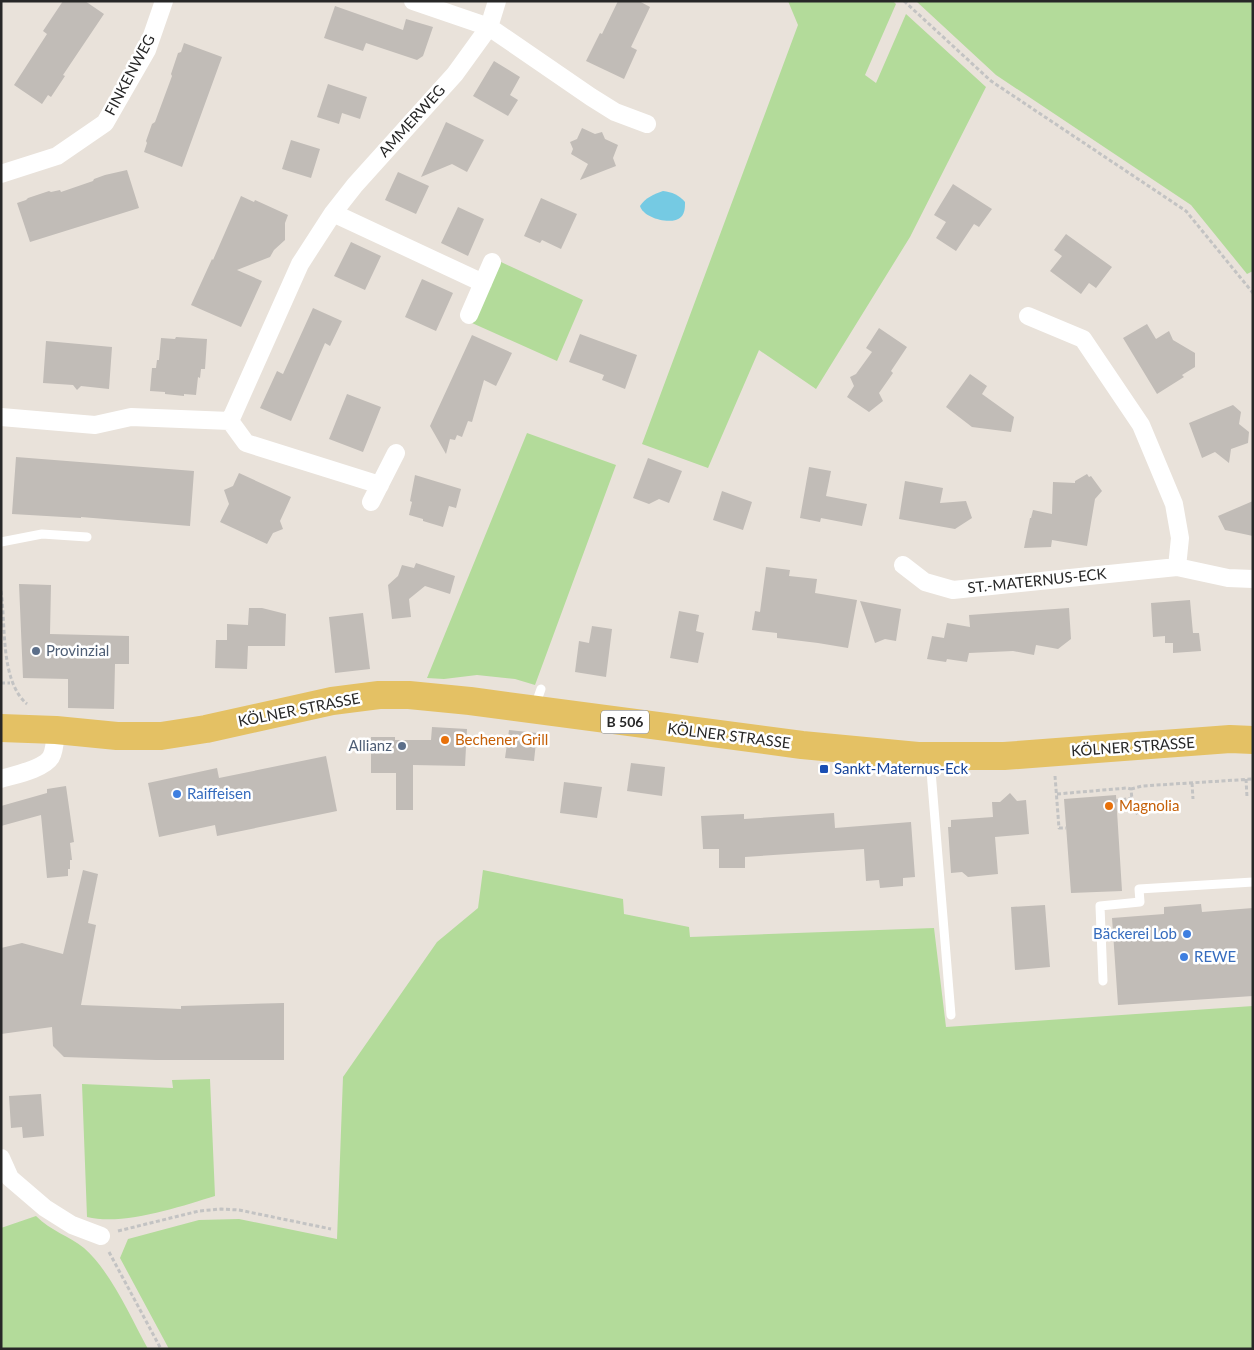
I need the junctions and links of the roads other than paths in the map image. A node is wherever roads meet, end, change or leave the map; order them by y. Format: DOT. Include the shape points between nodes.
graph roads {
  1 [pos="164,1"];
  2 [pos="413,1"];
  3 [pos="497,1"];
  4 [pos="489,27"];
  5 [pos="648,124"];
  6 [pos="1,174"];
  7 [pos="333,213"];
  8 [pos="492,262"];
  9 [pos="483,283"];
  10 [pos="469,314"];
  11 [pos="1028,316"];
  12 [pos="1,417"];
  13 [pos="230,421"];
  14 [pos="396,453"];
  15 [pos="380,485"];
  16 [pos="370,502"];
  17 [pos="87,537"];
  18 [pos="1,542"];
  19 [pos="903,565"];
  20 [pos="1177,567"];
  21 [pos="1253,579"];
  22 [pos="1,728"];
  23 [pos="56,730"];
  24 [pos="1253,740"];
  25 [pos="930,756"];
  26 [pos="1,779"];
  27 [pos="1253,882"];
  28 [pos="1103,981"];
  29 [pos="951,1015"];
  30 [pos="1,1158"];
  31 [pos="101,1236"];
  1 -- 6 [label="street, FINKENWEG" via="147,50 105,123 57,156"];
  2 -- 4 [label="street"];
  3 -- 4 [label="street, AMMERWEG"];
  4 -- 5 [label="street" via="615,112"];
  4 -- 7 [label="street, AMMERWEG" via="455,74"];
  7 -- 9 [label="street"];
  7 -- 13 [label="street, AMMERWEG" via="300,264"];
  8 -- 9 [label="street"];
  9 -- 10 [label="street"];
  11 -- 20 [label="street" via="1083,338 1141,425 1174,504 1180,538"];
  12 -- 13 [label="street" via="95,425 131,417"];
  13 -- 15 [label="street" via="246,443"];
  14 -- 15 [label="street"];
  15 -- 16 [label="street"];
  17 -- 18 [label="lane" via="42,534"];
  19 -- 20 [label="street, ST.-MATERNUS-ECK" via="925,582 953,590"];
  20 -- 21 [label="street, ST.-MATERNUS-ECK" via="1228,578"];
  22 -- 23 [label="main road, KÖLNER STRASSE / B 506"];
  23 -- 25 [label="main road, KÖLNER STRASSE / B 506" via="117,736 161,736 332,701 380,695 538,699 625,718 826,748"];
  23 -- 26 [label="street" via="50,758 36,769"];
  24 -- 25 [label="main road, KÖLNER STRASSE / B 506" via="1004,756"];
  25 -- 29 [label="lane"];
  27 -- 28 [label="lane" via="1139,889 1140,902 1100,906"];
  30 -- 31 [label="street" via="10,1178 44,1208 72,1225"];
}
